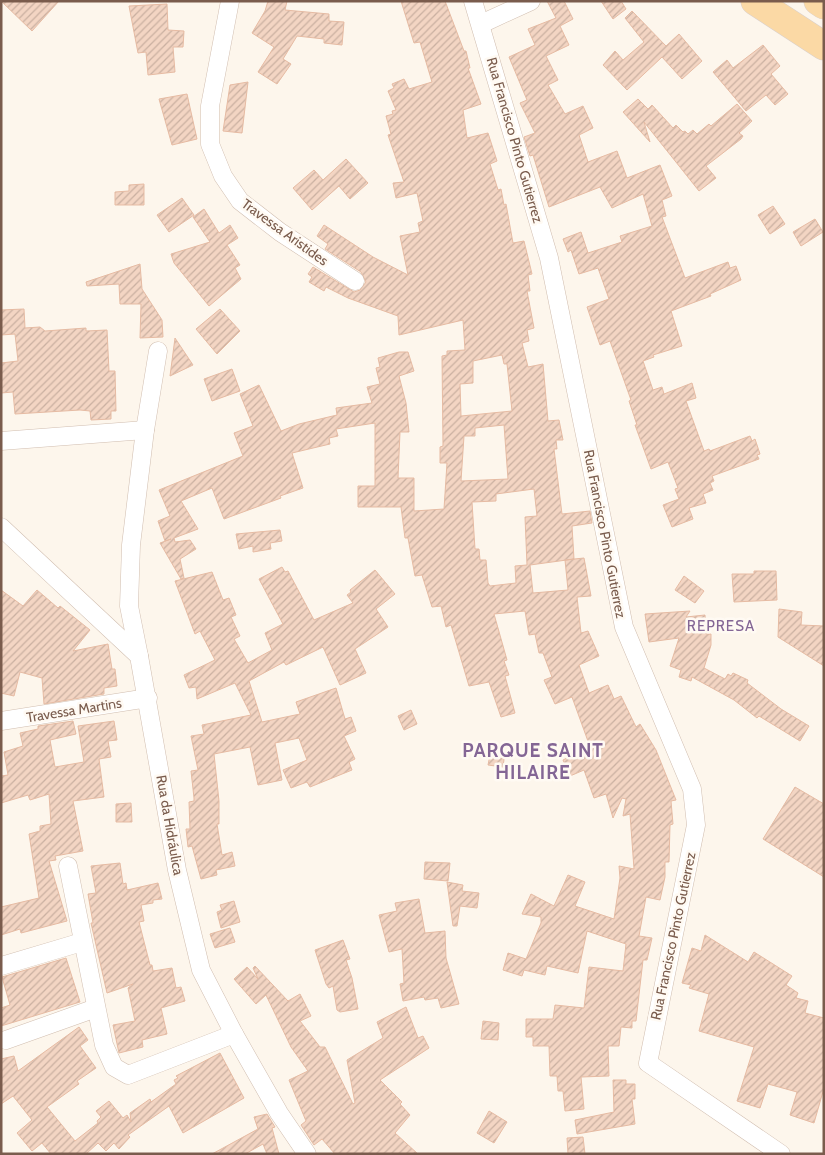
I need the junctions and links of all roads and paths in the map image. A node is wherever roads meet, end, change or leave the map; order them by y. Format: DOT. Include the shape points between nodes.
graph roads {
  1 [pos="230,1"];
  2 [pos="473,1"];
  3 [pos="531,1"];
  4 [pos="754,1"];
  5 [pos="818,1"];
  6 [pos="824,5"];
  7 [pos="482,24"];
  8 [pos="824,46"];
  9 [pos="355,281"];
  10 [pos="158,351"];
  11 [pos="145,430"];
  12 [pos="1,442"];
  13 [pos="1,527"];
  14 [pos="138,656"];
  15 [pos="148,698"];
  16 [pos="1,721"];
  17 [pos="68,866"];
  18 [pos="82,942"];
  19 [pos="1,966"];
  20 [pos="96,1008"];
  21 [pos="234,1034"];
  22 [pos="6,1040"];
  23 [pos="307,1154"];
  24 [pos="781,1154"];
  1 -- 9 [label="street, Travessa Aristides" via="210,106 210,144 223,176 240,201 280,232"];
  2 -- 7 [label="street, Rua Francisco Pinto Gutierrez"];
  3 -- 7 [label="street"];
  4 -- 8 [label="main road"];
  5 -- 6 [label="main road"];
  7 -- 24 [label="street, Rua Francisco Pinto Gutierrez" via="549,258 624,627 692,789 696,825 648,1063"];
  10 -- 11 [label="street, Rua da Hidráulica"];
  11 -- 12 [label="street"];
  11 -- 14 [label="street, Rua da Hidráulica" via="131,545 129,606"];
  13 -- 14 [label="street"];
  14 -- 15 [label="street, Rua da Hidráulica"];
  15 -- 16 [label="street, Travessa Martins"];
  15 -- 21 [label="street, Rua da Hidráulica" via="177,870 201,970"];
  17 -- 18 [label="street"];
  18 -- 19 [label="street"];
  18 -- 20 [label="street"];
  20 -- 21 [label="street" via="104,1045 114,1067 128,1075"];
  20 -- 22 [label="street"];
  21 -- 23 [label="street, Rua da Hidráulica"];
}
